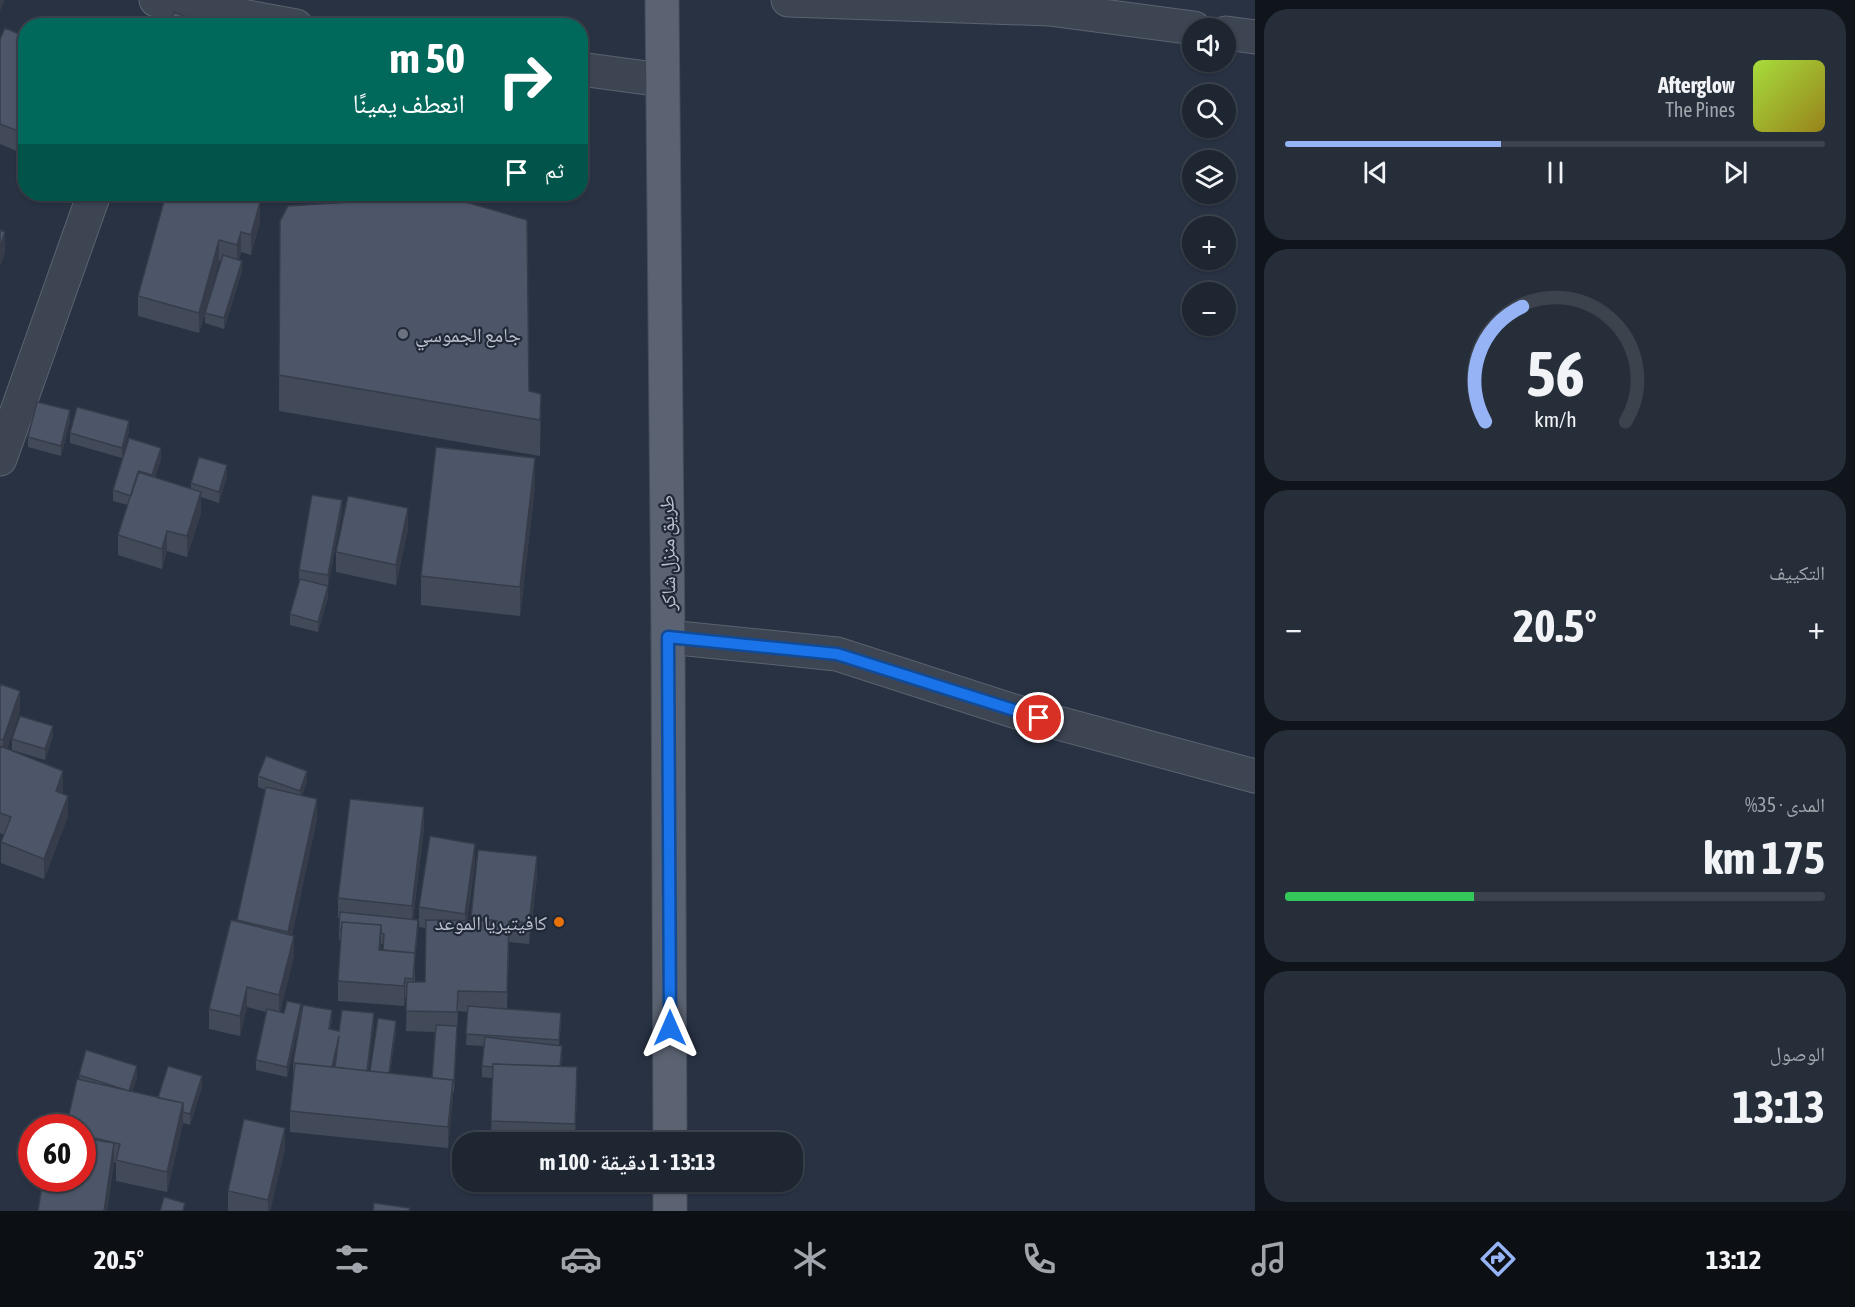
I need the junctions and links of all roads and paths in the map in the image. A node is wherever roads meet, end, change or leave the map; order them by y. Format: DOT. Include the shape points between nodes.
graph roads {
  1 [pos="662,0"];
  2 [pos="788,0"];
  3 [pos="157,9"];
  4 [pos="231,18"];
  5 [pos="1182,26"];
  6 [pos="1236,34"];
  7 [pos="1255,37"];
  8 [pos="588,70"];
  9 [pos="662,80"];
  10 [pos="92,201"];
  11 [pos="0,459"];
  12 [pos="668,637"];
  13 [pos="1255,776"];
  14 [pos="670,1132"];
  15 [pos="670,1192"];
  16 [pos="670,1211"];
  1 -- 9 [label="main road, طريق منزل شاكر"];
  2 -- 5 [label="street" via="1049,9"];
  3 -- 4 [label="street"];
  6 -- 7 [label="street"];
  8 -- 9 [label="street"];
  9 -- 12 [label="main road, طريق منزل شاكر"];
  10 -- 11 [label="street"];
  12 -- 13 [label="street" via="837,654 1017,712"];
  12 -- 14 [label="main road, طريق منزل شاكر"];
  15 -- 16 [label="main road"];
}
